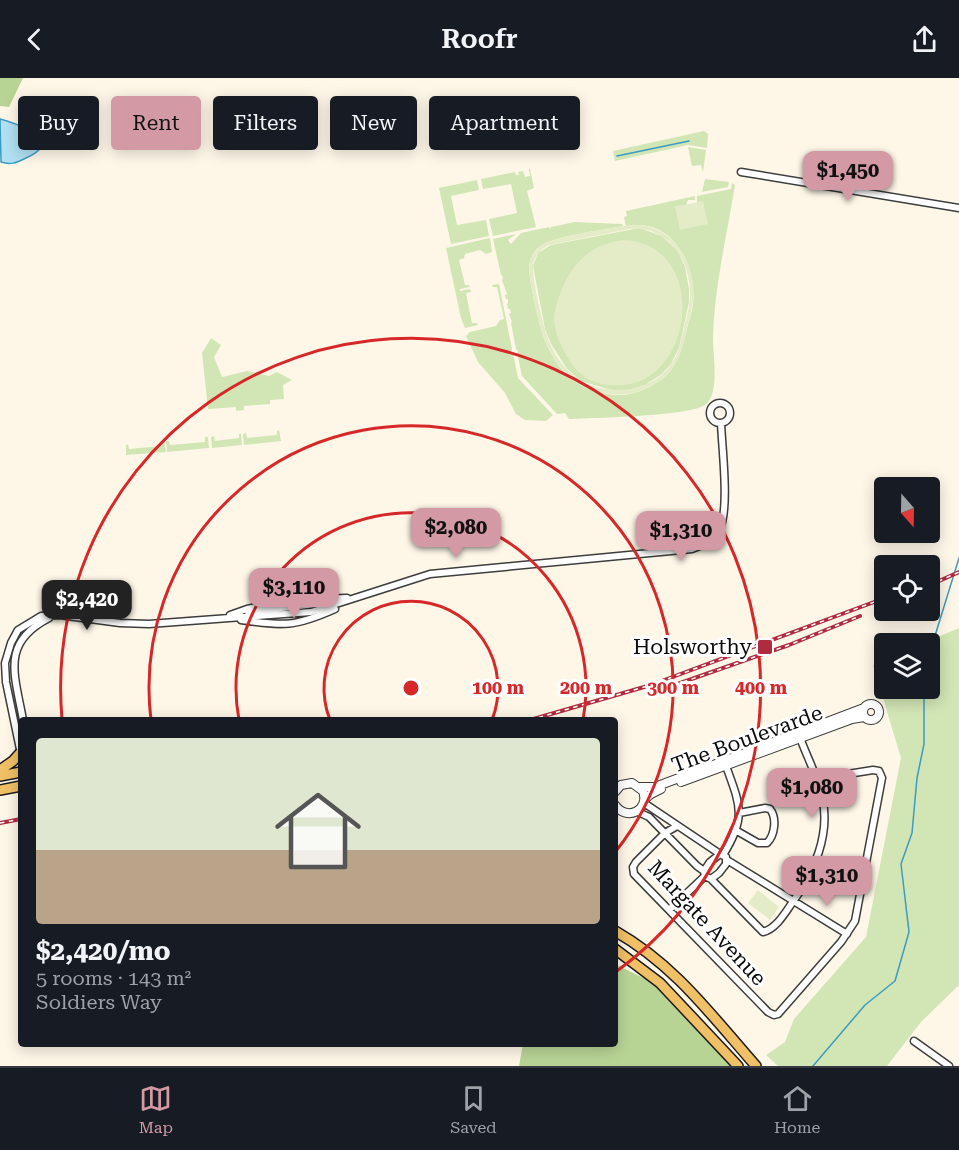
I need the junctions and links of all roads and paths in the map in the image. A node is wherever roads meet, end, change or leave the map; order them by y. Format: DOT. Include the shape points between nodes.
graph roads {
  1 [pos="741,171"];
  2 [pos="959,208"];
  3 [pos="721,423"];
  4 [pos="360,596"];
  5 [pos="55,615"];
  6 [pos="224,617"];
  7 [pos="864,708"];
  8 [pos="22,717"];
  9 [pos="864,717"];
  10 [pos="799,736"];
  11 [pos="18,739"];
  12 [pos="18,756"];
  13 [pos="726,766"];
  14 [pos="0,770"];
  15 [pos="18,773"];
  16 [pos="0,776"];
  17 [pos="817,781"];
  18 [pos="18,787"];
  19 [pos="640,787"];
  20 [pos="0,790"];
  21 [pos="618,790"];
  22 [pos="644,801"];
  23 [pos="638,812"];
  24 [pos="739,813"];
  25 [pos="619,814"];
  26 [pos="677,826"];
  27 [pos="736,831"];
  28 [pos="665,833"];
  29 [pos="723,856"];
  30 [pos="707,875"];
  31 [pos="794,900"];
  32 [pos="669,910"];
  33 [pos="618,932"];
  34 [pos="847,934"];
  35 [pos="618,951"];
  36 [pos="914,1041"];
  37 [pos="755,1065"];
  38 [pos="738,1066"];
  39 [pos="949,1066"];
  1 -- 2 [label="street"];
  3 -- 4 [label="street" via="724,515 718,532 702,546 430,574"];
  4 -- 6 [label="street" via="288,600"];
  4 -- 6 [label="street" via="297,623 280,625"];
  5 -- 6 [label="street" via="149,624"];
  5 -- 8 [label="street" via="31,627 16,648 13,663"];
  5 -- 11 [label="street" via="41,616 18,630 7,652 4,673"];
  7 -- 9 [label="street"];
  7 -- 9 [label="street" via="872,704 879,712 874,720"];
  7 -- 10 [label="street, The Boulevarde"];
  9 -- 10 [label="street, The Boulevarde"];
  10 -- 13 [label="street, The Boulevarde"];
  10 -- 17 [label="street"];
  10 -- 19 [label="street, The Boulevarde" via="655,787"];
  12 -- 14 [label="main road"];
  13 -- 22 [label="street, The Boulevarde" via="654,792"];
  13 -- 24 [label="street"];
  15 -- 16 [label="main road"];
  17 -- 31 [label="street" via="824,808 822,842 813,869"];
  17 -- 34 [label="street" via="873,770 879,771 882,778 856,915"];
  18 -- 20 [label="main road"];
  19 -- 21 [label="street, The Boulevarde" via="632,783"];
  19 -- 22 [label="street"];
  22 -- 23 [label="street"];
  22 -- 26 [label="street"];
  23 -- 25 [label="street"];
  23 -- 28 [label="street"];
  24 -- 27 [label="street"];
  24 -- 27 [label="street" via="770,809 774,816 772,834 767,843 761,844"];
  26 -- 28 [label="street, Margate Avenue"];
  26 -- 29 [label="street"];
  27 -- 29 [label="street"];
  28 -- 30 [label="street"];
  28 -- 32 [label="street, Margate Avenue" via="633,869 636,877"];
  29 -- 30 [label="street" via="710,862"];
  29 -- 30 [label="street" via="719,873"];
  29 -- 31 [label="street"];
  30 -- 31 [label="street" via="763,932 772,928"];
  30 -- 32 [label="street"];
  31 -- 34 [label="street"];
  32 -- 34 [label="street, Margate Avenue" via="769,1013 776,1015"];
  33 -- 37 [label="main road" via="669,969"];
  35 -- 38 [label="main road" via="660,983"];
  36 -- 39 [label="street"];
}
